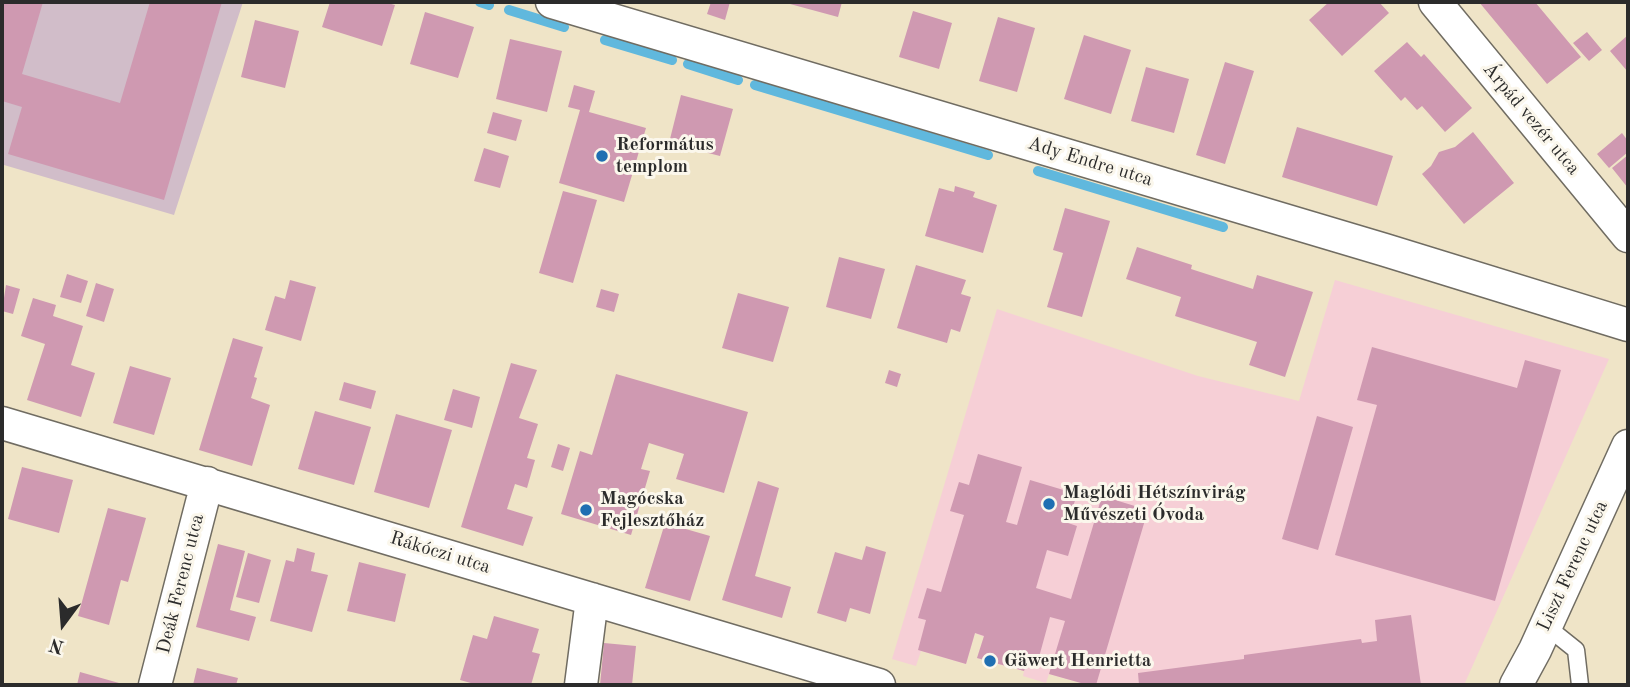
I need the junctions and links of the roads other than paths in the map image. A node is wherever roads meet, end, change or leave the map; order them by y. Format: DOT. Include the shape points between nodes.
graph roads {
  1 [pos="552,2"];
  2 [pos="1435,2"];
  3 [pos="1628,236"];
  4 [pos="1628,325"];
  5 [pos="2,423"];
  6 [pos="1628,446"];
  7 [pos="207,483"];
  8 [pos="592,599"];
  9 [pos="1546,626"];
  10 [pos="155,685"];
  11 [pos="581,685"];
  12 [pos="879,685"];
  13 [pos="1516,685"];
  14 [pos="1580,685"];
  1 -- 4 [label="street, Ady Endre utca"];
  2 -- 3 [label="street, Árpád vezér utca"];
  5 -- 7 [label="street, Rákóczi utca"];
  6 -- 9 [label="street, Liszt Ferenc utca"];
  7 -- 8 [label="street, Rákóczi utca"];
  7 -- 10 [label="street, Deák Ferenc utca"];
  8 -- 11 [label="street"];
  8 -- 12 [label="street, Rákóczi utca"];
  9 -- 13 [label="street, Liszt Ferenc utca"];
  9 -- 14 [label="lane" via="1576,650"];
}
